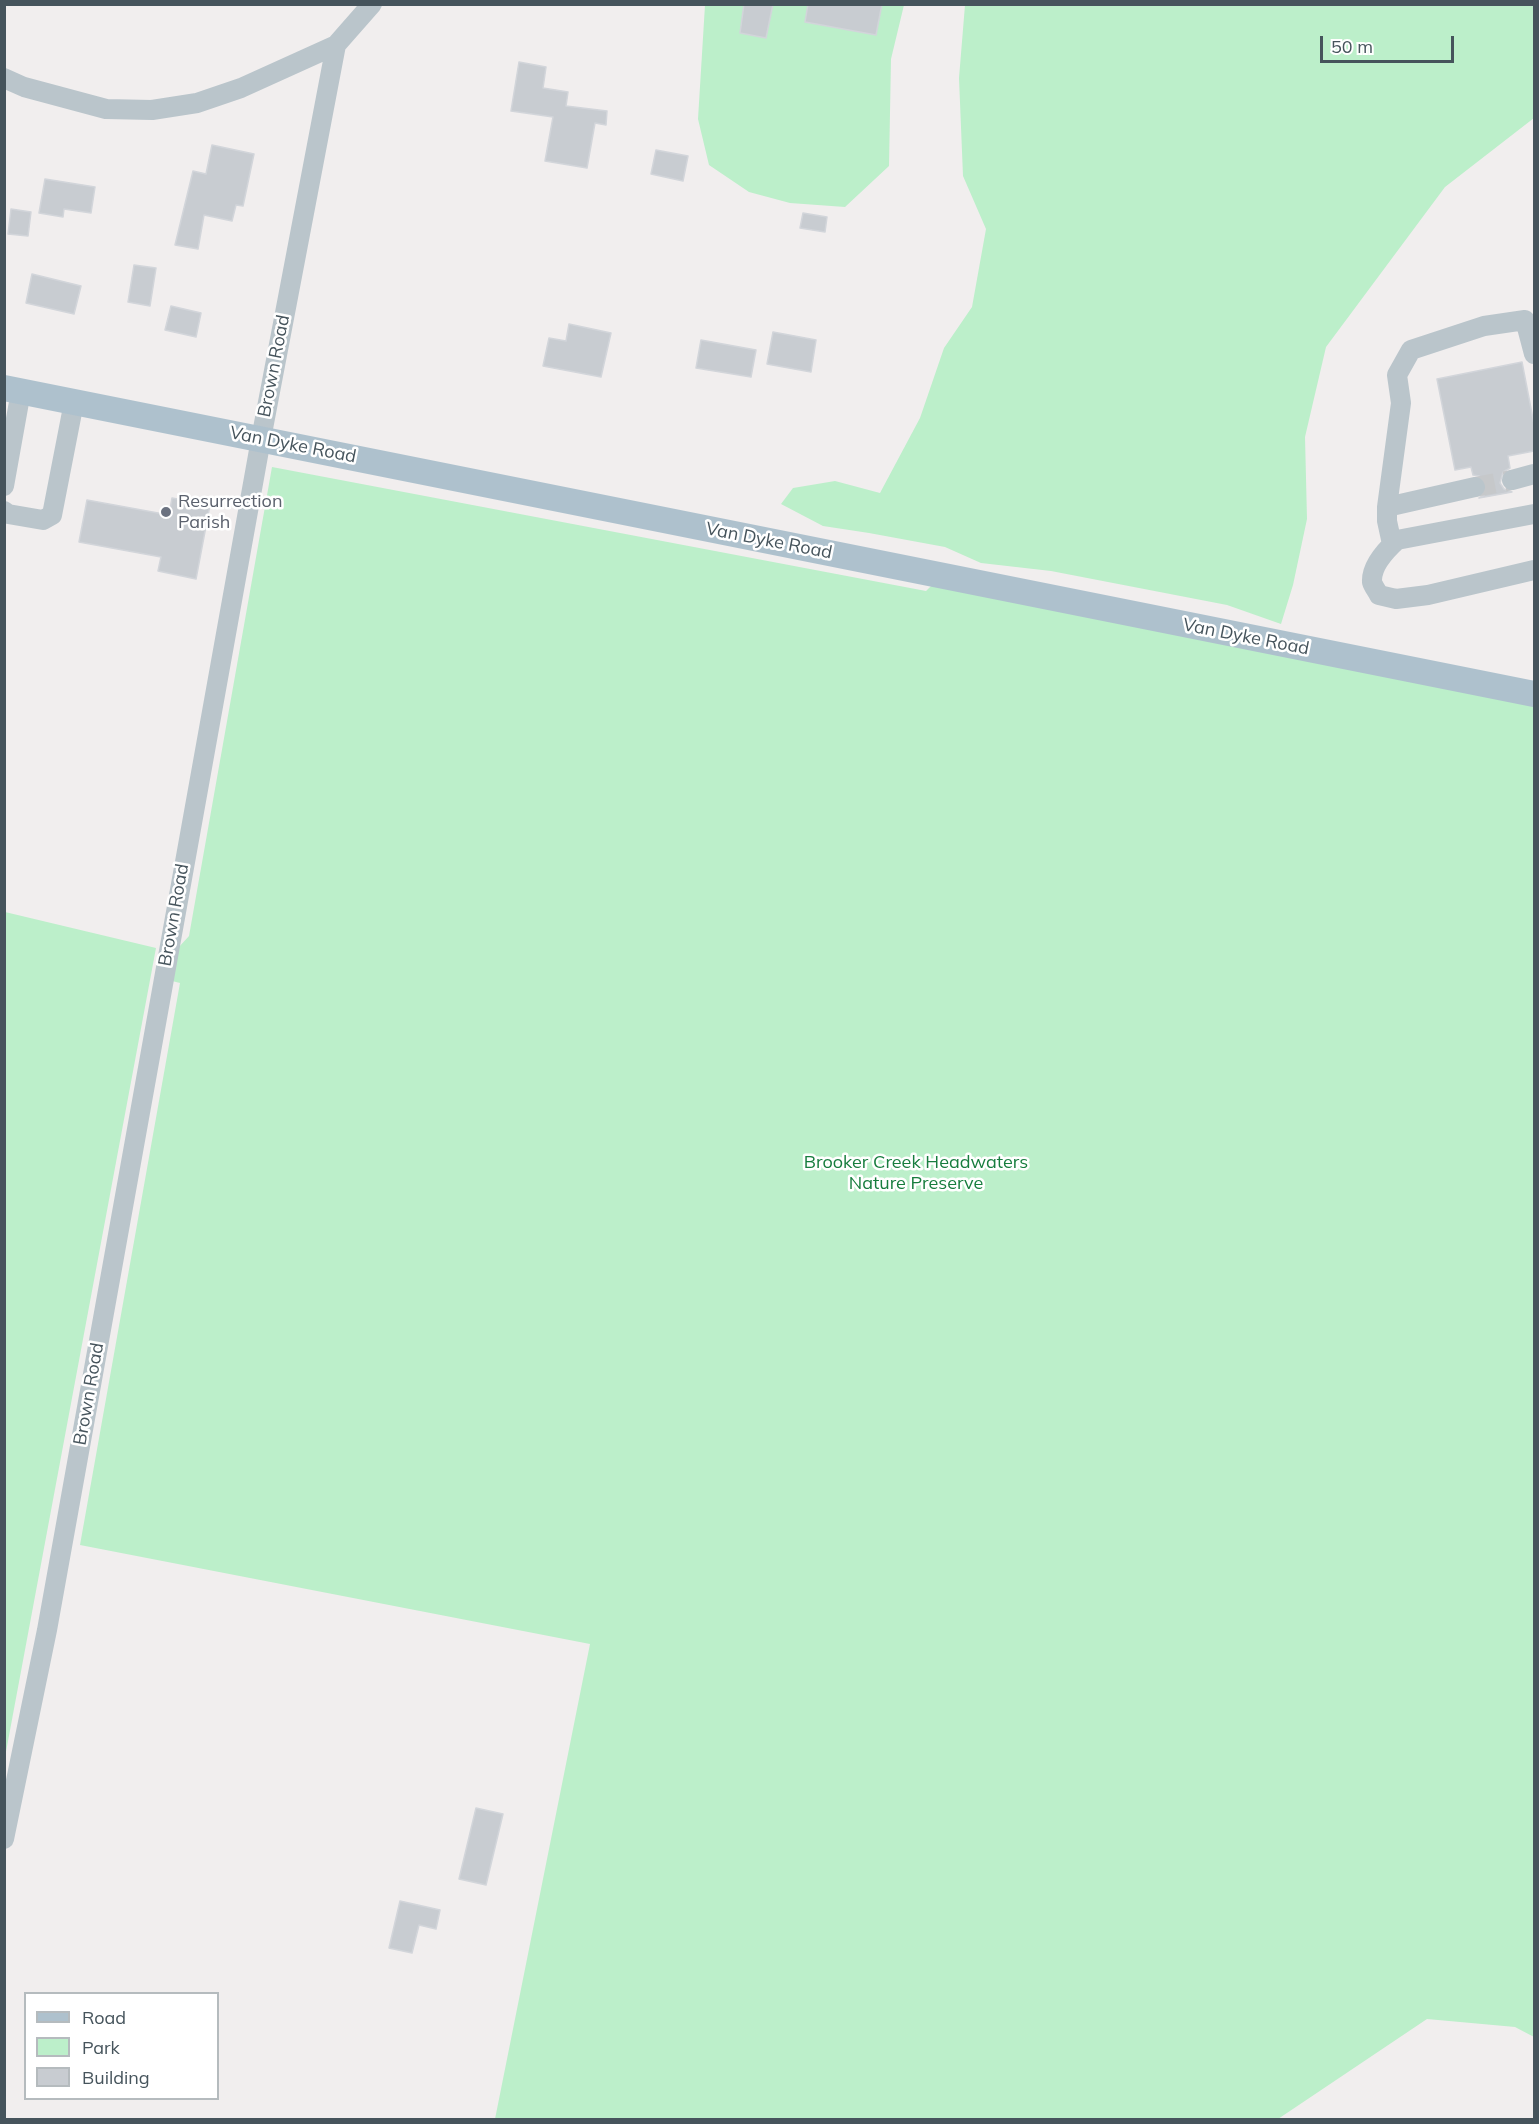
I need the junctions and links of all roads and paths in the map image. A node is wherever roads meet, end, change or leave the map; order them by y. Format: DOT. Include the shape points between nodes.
graph roads {
  1 [pos="372,4"];
  2 [pos="336,45"];
  3 [pos="4,78"];
  4 [pos="1534,354"];
  5 [pos="13,389"];
  6 [pos="74,402"];
  7 [pos="261,439"];
  8 [pos="1534,474"];
  9 [pos="1512,480"];
  10 [pos="4,486"];
  11 [pos="1475,488"];
  12 [pos="1387,507"];
  13 [pos="4,511"];
  14 [pos="1534,514"];
  15 [pos="1392,544"];
  16 [pos="1534,570"];
  17 [pos="1534,694"];
  18 [pos="4,1839"];
  1 -- 2 [label="street"];
  2 -- 3 [label="street" via="241,88 197,103 152,110 106,109"];
  2 -- 7 [label="street, Brown Road"];
  4 -- 12 [label="street" via="1525,320 1484,326 1411,350 1397,375 1401,404"];
  5 -- 6 [label="main road, Van Dyke Road"];
  5 -- 10 [label="street"];
  6 -- 7 [label="main road, Van Dyke Road"];
  6 -- 13 [label="street" via="52,515 43,520"];
  7 -- 17 [label="main road, Van Dyke Road"];
  7 -- 18 [label="street, Brown Road" via="46,1630"];
  8 -- 9 [label="street"];
  11 -- 12 [label="street"];
  12 -- 15 [label="street"];
  14 -- 15 [label="street"];
  15 -- 16 [label="street" via="1375,567 1372,583 1379,595 1396,599"];
}
